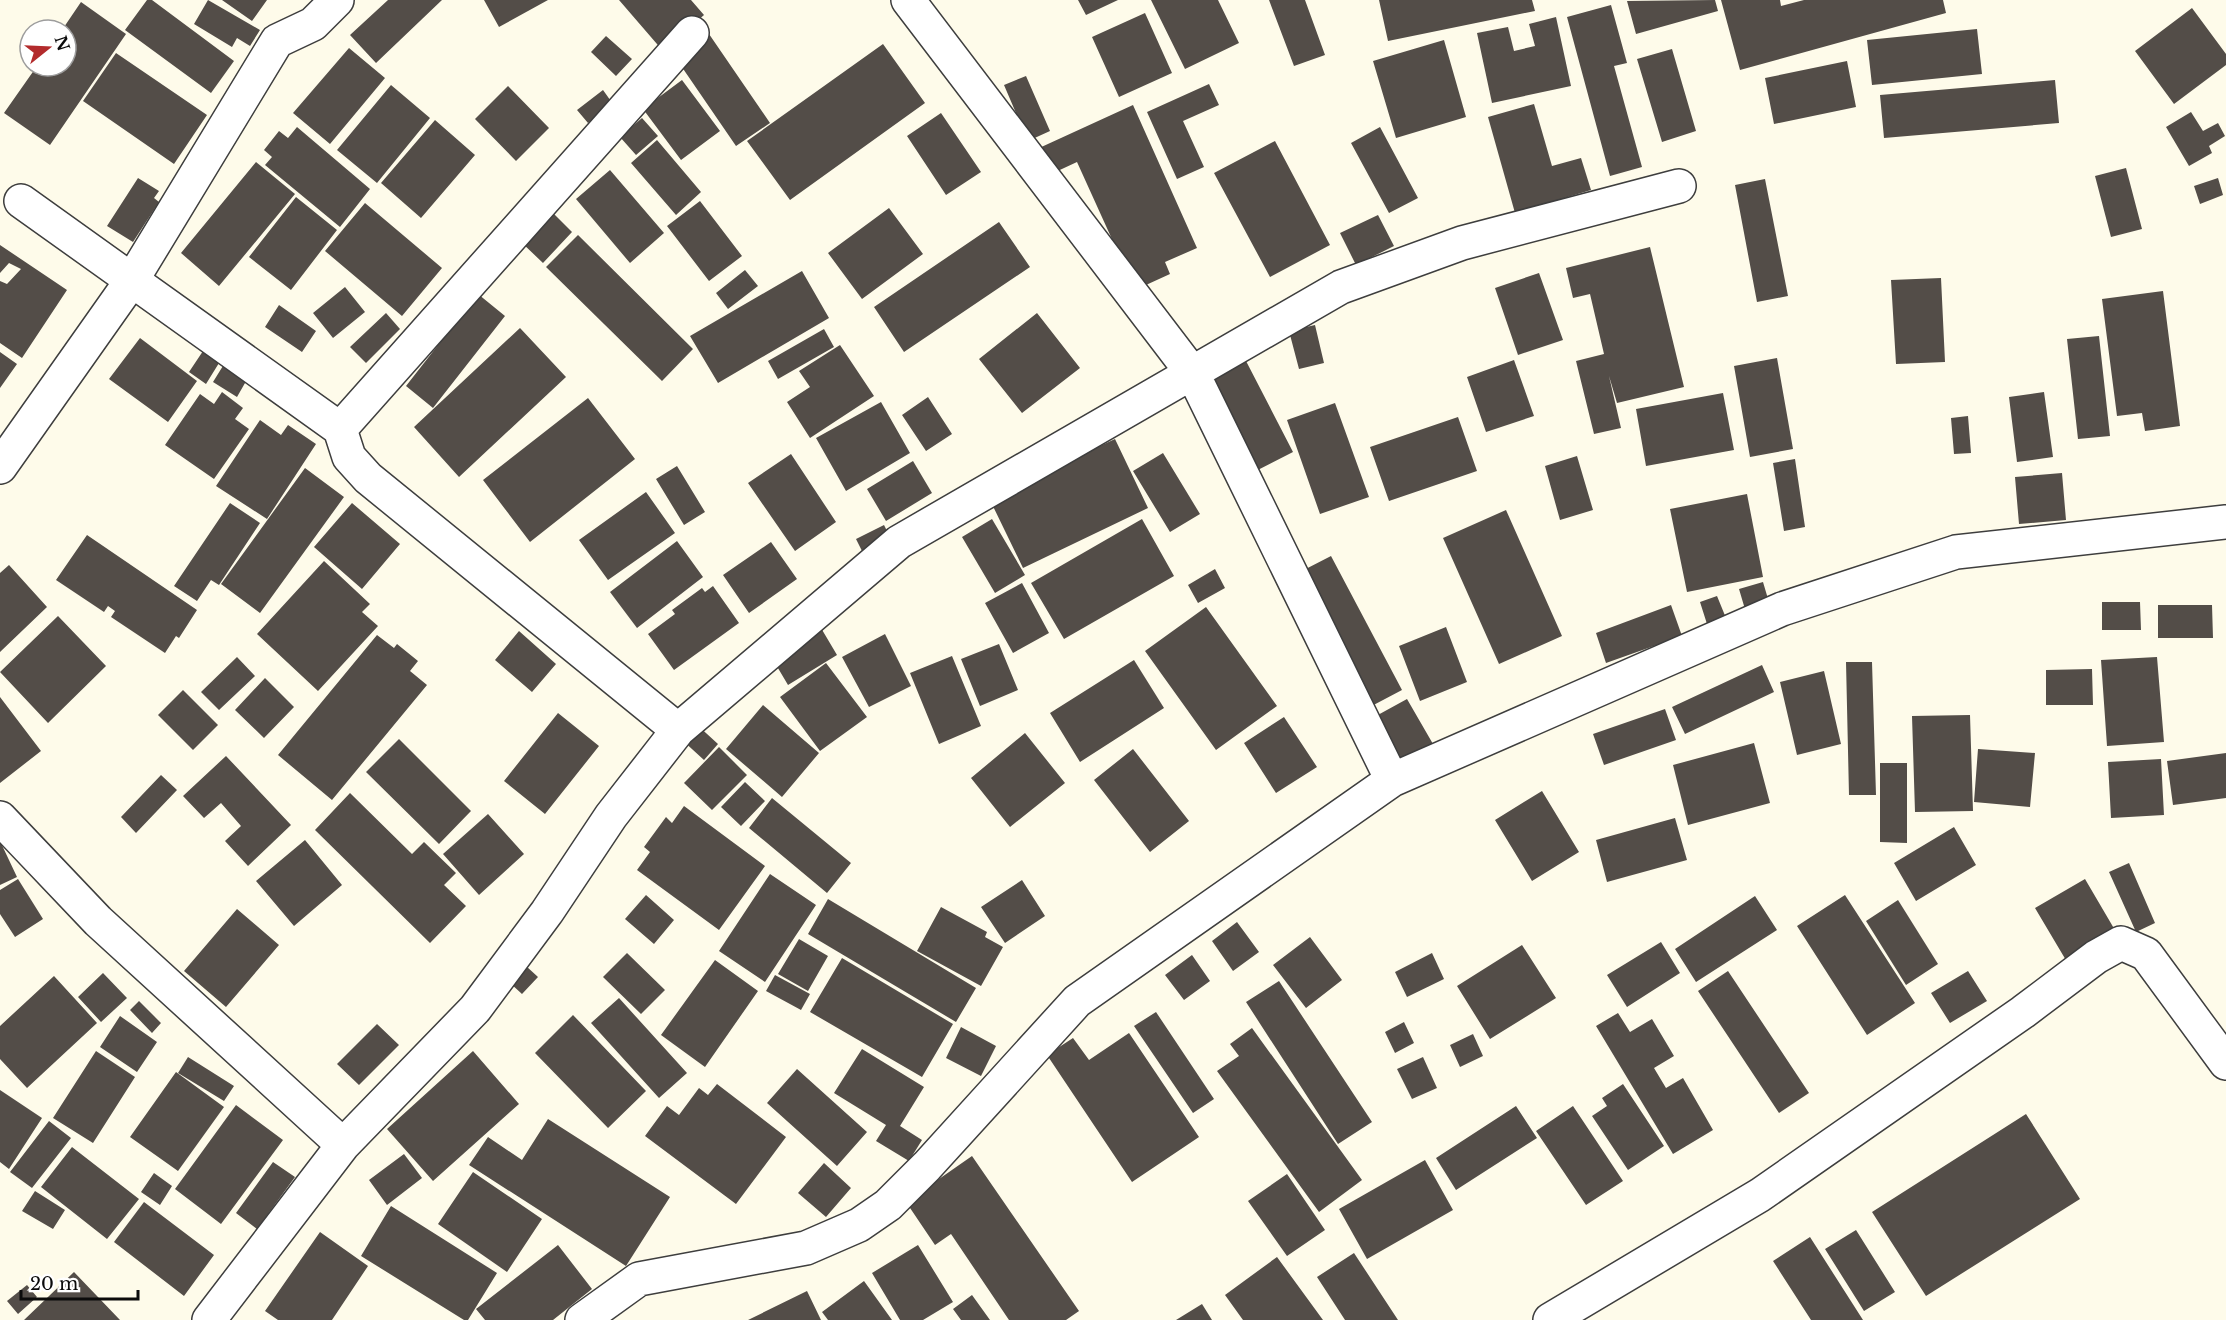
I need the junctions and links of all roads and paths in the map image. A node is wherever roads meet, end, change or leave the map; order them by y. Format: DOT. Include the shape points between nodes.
graph roads {
  1 [pos="338,0"];
  2 [pos="908,0"];
  3 [pos="692,33"];
  4 [pos="1679,186"];
  5 [pos="21,201"];
  6 [pos="132,280"];
  7 [pos="1192,374"];
  8 [pos="340,429"];
  9 [pos="0,467"];
  10 [pos="2226,522"];
  11 [pos="678,730"];
  12 [pos="1392,780"];
  13 [pos="0,818"];
  14 [pos="2226,1063"];
  15 [pos="343,1145"];
  16 [pos="209,1320"];
  17 [pos="582,1320"];
  18 [pos="1550,1320"];
  1 -- 6 [label="street" via="313,24 277,41"];
  2 -- 7 [label="street"];
  3 -- 8 [label="street"];
  4 -- 7 [label="street" via="1462,243 1341,287"];
  5 -- 6 [label="street"];
  6 -- 8 [label="street"];
  6 -- 9 [label="street"];
  7 -- 11 [label="street" via="899,542"];
  7 -- 12 [label="street"];
  8 -- 11 [label="street" via="349,457 368,478"];
  10 -- 12 [label="street" via="1956,552 1782,609"];
  11 -- 15 [label="street" via="611,816 475,1009"];
  12 -- 17 [label="street" via="1077,1001 927,1166 888,1205 859,1225 806,1248 639,1279"];
  13 -- 15 [label="street" via="98,921"];
  14 -- 18 [label="street" via="2146,954 2121,943 1760,1195"];
  15 -- 16 [label="street"];
}
